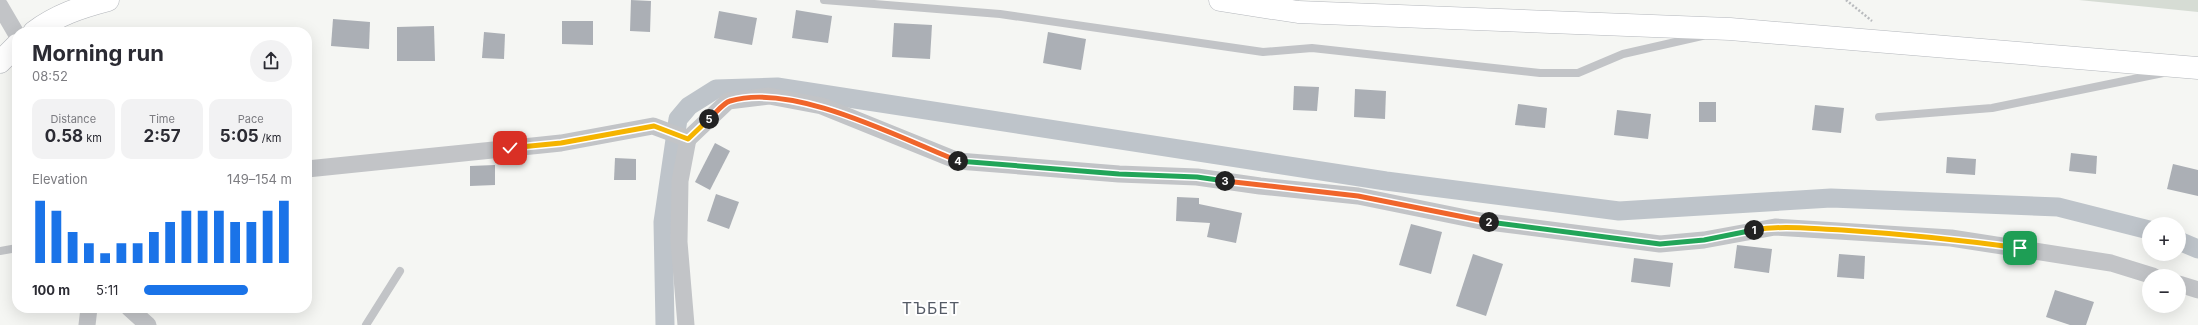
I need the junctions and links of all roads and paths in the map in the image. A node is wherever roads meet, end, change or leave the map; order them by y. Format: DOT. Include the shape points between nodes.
graph roads {
  1 [pos="108,0"];
  2 [pos="824,0"];
  3 [pos="1220,0"];
  4 [pos="0,6"];
  5 [pos="12,27"];
  6 [pos="43,27"];
  7 [pos="1730,28"];
  8 [pos="12,50"];
  9 [pos="0,62"];
  10 [pos="2195,68"];
  11 [pos="1878,117"];
  12 [pos="688,139"];
  13 [pos="312,168"];
  14 [pos="12,249"];
  15 [pos="0,251"];
  16 [pos="400,271"];
  17 [pos="2142,273"];
  18 [pos="2186,286"];
  19 [pos="2198,290"];
  20 [pos="88,313"];
  21 [pos="135,313"];
  22 [pos="87,325"];
  23 [pos="148,325"];
  24 [pos="366,325"];
  25 [pos="686,325"];
  1 -- 6 [label="main road" via="73,10"];
  2 -- 7 [label="lane" via="1000,14 1263,52 1312,48 1540,73 1578,73 1623,54"];
  3 -- 7 [label="main road" via="1298,12"];
  4 -- 5 [label="street"];
  7 -- 10 [label="main road"];
  8 -- 9 [label="main road"];
  10 -- 11 [label="lane" via="1992,108"];
  12 -- 13 [label="street" via="654,126 561,143"];
  12 -- 17 [label="street" via="728,101 769,96 822,106 958,161 1119,174 1197,177 1358,196 1481,221 1660,244 1704,240 1775,226 1951,238 2111,263"];
  12 -- 25 [label="street" via="680,181 679,242"];
  14 -- 15 [label="lane"];
  16 -- 24 [label="lane"];
  18 -- 19 [label="street"];
  20 -- 22 [label="street"];
  21 -- 23 [label="street"];
}
